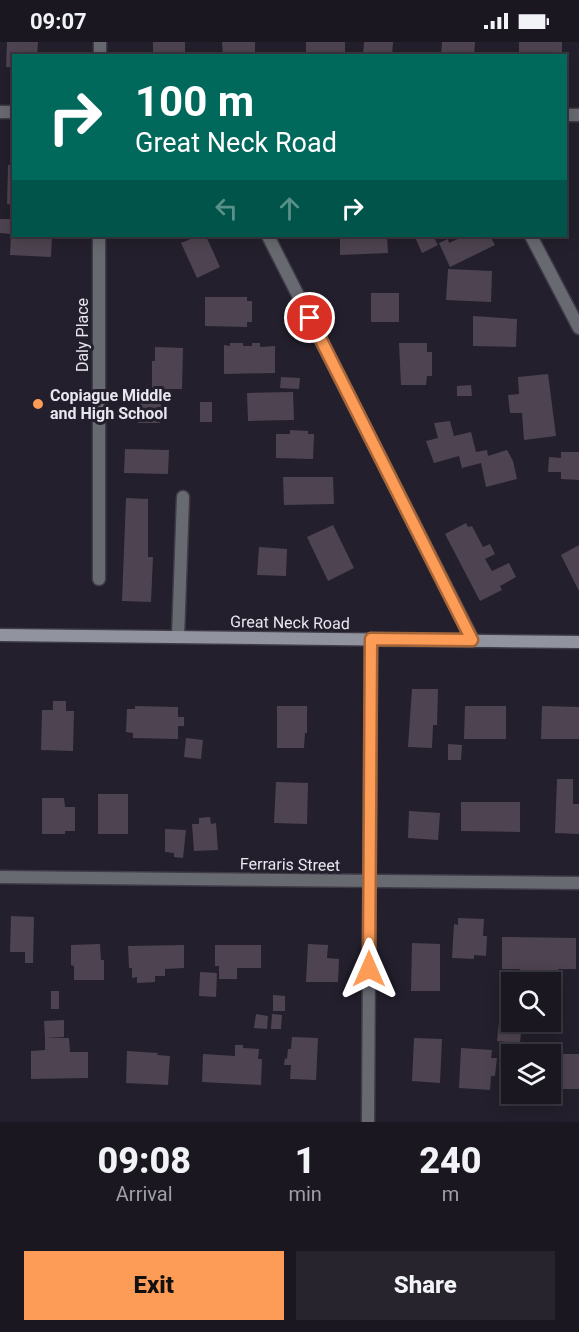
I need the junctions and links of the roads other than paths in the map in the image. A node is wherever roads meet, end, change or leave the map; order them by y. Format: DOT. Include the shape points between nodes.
graph roads {
  1 [pos="99,237"];
  2 [pos="269,237"];
  3 [pos="532,237"];
  4 [pos="579,328"];
  5 [pos="183,497"];
  6 [pos="99,579"];
  7 [pos="0,635"];
  8 [pos="178,637"];
  9 [pos="371,639"];
  10 [pos="472,640"];
  11 [pos="579,642"];
  12 [pos="0,877"];
  13 [pos="369,881"];
  14 [pos="579,883"];
  15 [pos="368,1122"];
  1 -- 6 [label="street, Daly Place"];
  2 -- 10 [label="street"];
  3 -- 4 [label="street"];
  5 -- 8 [label="street"];
  7 -- 8 [label="main road, Great Neck Road"];
  8 -- 9 [label="main road, Great Neck Road"];
  9 -- 10 [label="main road, Great Neck Road"];
  9 -- 13 [label="street"];
  10 -- 11 [label="main road, Great Neck Road"];
  12 -- 13 [label="street, Ferraris Street"];
  13 -- 14 [label="street, Ferraris Street"];
  13 -- 15 [label="street"];
}
